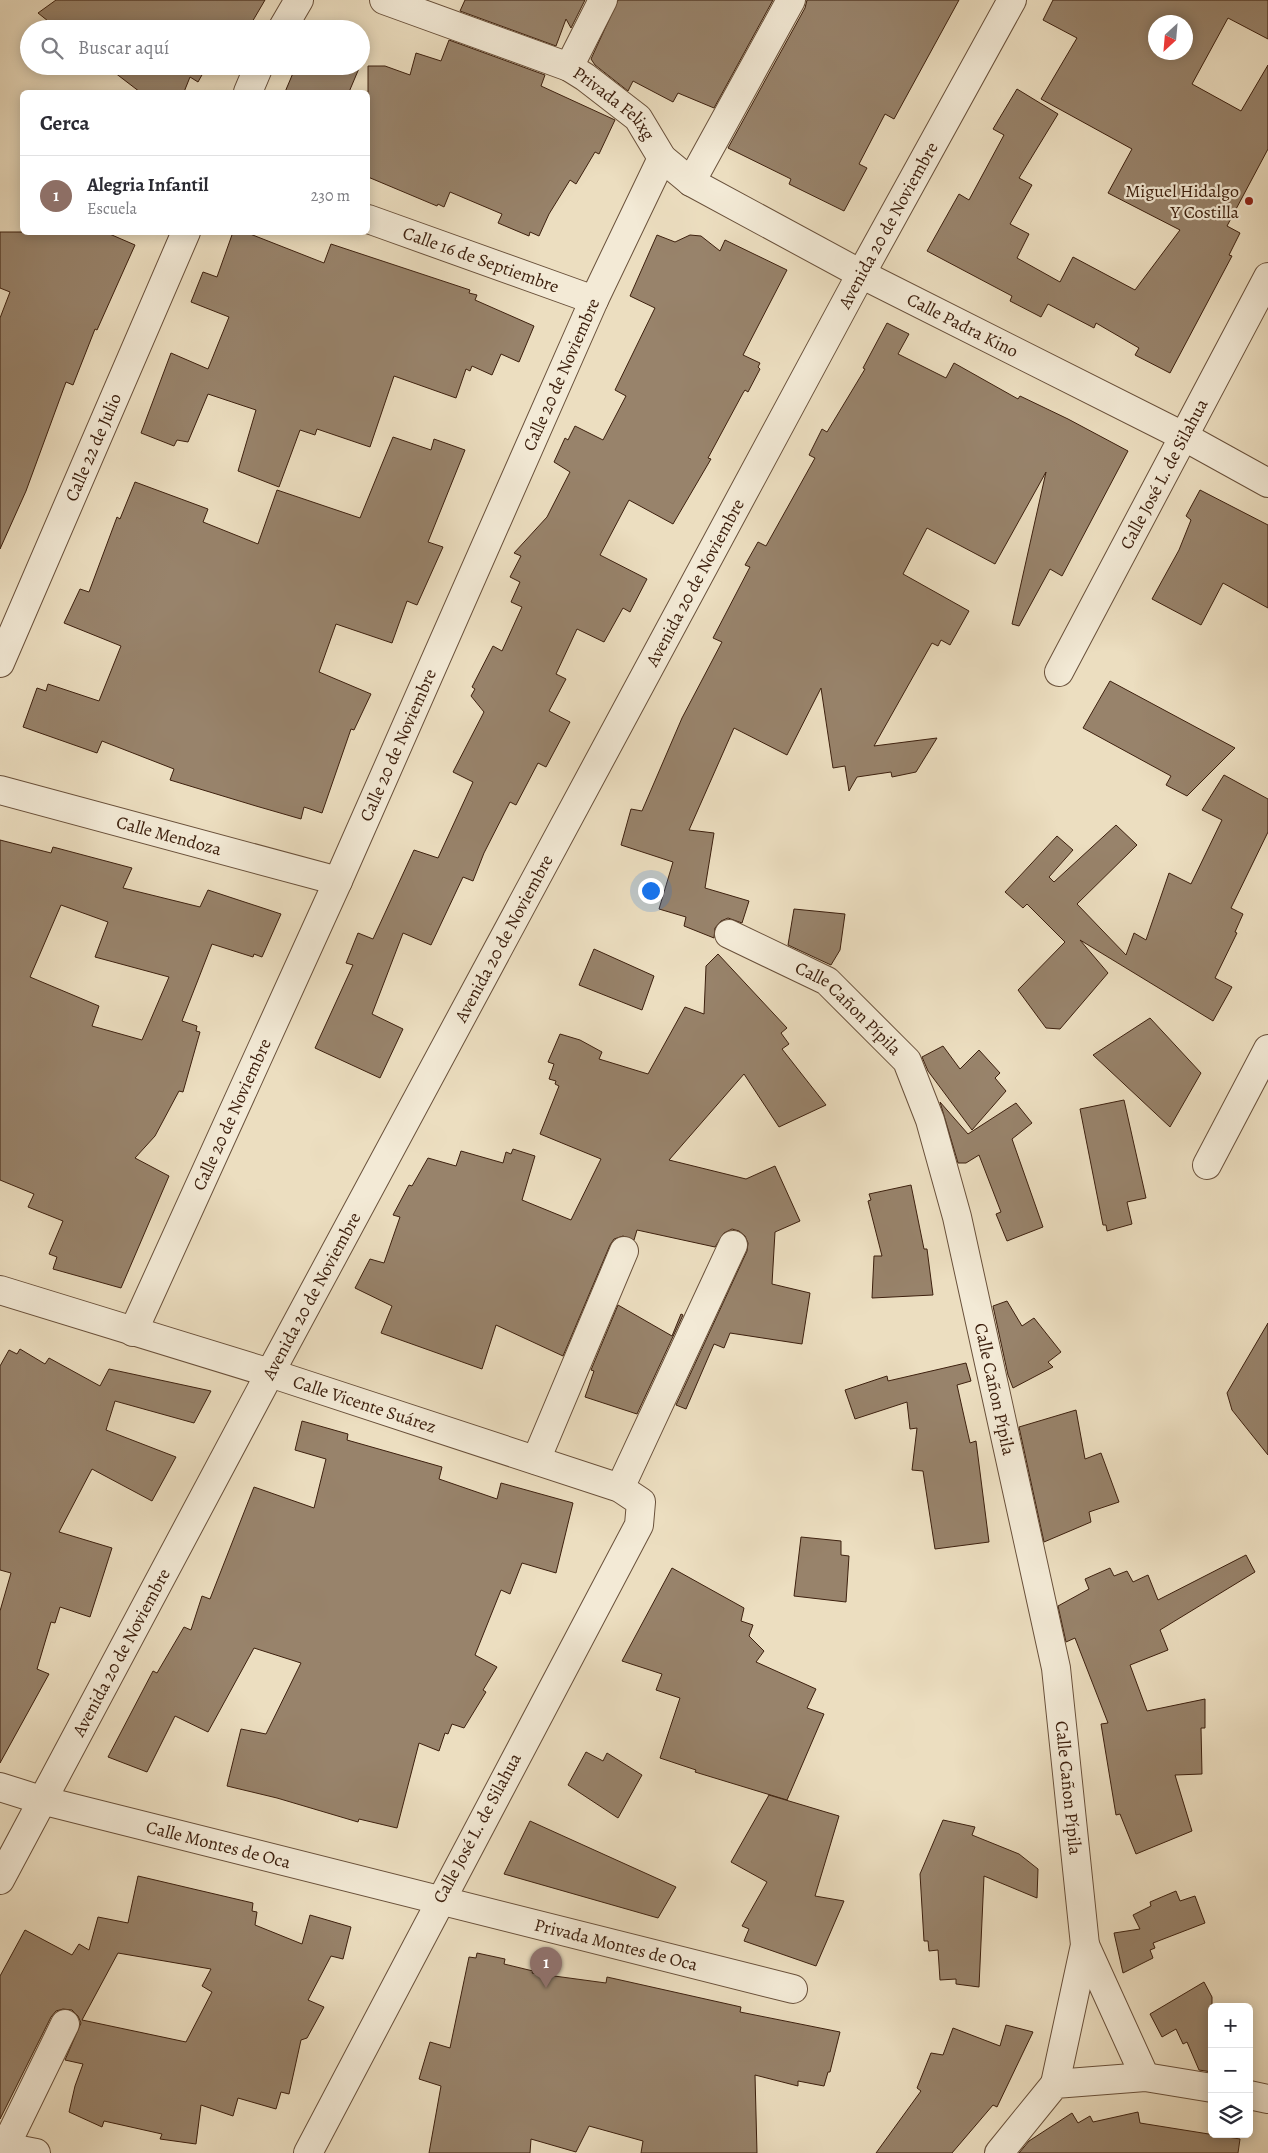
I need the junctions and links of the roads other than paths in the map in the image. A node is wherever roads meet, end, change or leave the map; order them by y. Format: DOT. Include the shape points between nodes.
graph roads {
  1 [pos="300,0"];
  2 [pos="384,0"];
  3 [pos="603,0"];
  4 [pos="791,0"];
  5 [pos="1012,0"];
  6 [pos="288,20"];
  7 [pos="569,67"];
  8 [pos="255,75"];
  9 [pos="249,90"];
  10 [pos="662,158"];
  11 [pos="691,182"];
  12 [pos="370,220"];
  13 [pos="185,235"];
  14 [pos="861,274"];
  15 [pos="1268,277"];
  16 [pos="594,300"];
  17 [pos="1183,436"];
  18 [pos="1268,483"];
  19 [pos="0,663"];
  20 [pos="1059,672"];
  21 [pos="0,790"];
  22 [pos="338,881"];
  23 [pos="729,934"];
  24 [pos="1268,1049"];
  25 [pos="1207,1165"];
  26 [pos="733,1245"];
  27 [pos="624,1251"];
  28 [pos="0,1290"];
  29 [pos="133,1332"];
  30 [pos="270,1373"];
  31 [pos="536,1460"];
  32 [pos="630,1495"];
  33 [pos="0,1787"];
  34 [pos="41,1800"];
  35 [pos="0,1880"];
  36 [pos="439,1901"];
  37 [pos="1085,1945"];
  38 [pos="792,1989"];
  39 [pos="65,2024"];
  40 [pos="1145,2077"];
  41 [pos="1055,2084"];
  42 [pos="1208,2087"];
  43 [pos="1253,2097"];
  44 [pos="1268,2099"];
  45 [pos="3,2146"];
  46 [pos="36,2153"];
  47 [pos="308,2153"];
  48 [pos="999,2153"];
  1 -- 6 [label="street"];
  2 -- 7 [label="street"];
  3 -- 7 [label="street, Privada Felixg"];
  4 -- 11 [label="street"];
  5 -- 14 [label="street, Avenida 20 de Noviembre"];
  7 -- 10 [label="street, Privada Felixg" via="638,118"];
  8 -- 9 [label="street"];
  10 -- 11 [label="street, Calle Padra Kino"];
  10 -- 16 [label="street, Calle 20 de Noviembre"];
  11 -- 14 [label="street, Calle Padra Kino"];
  12 -- 16 [label="street, Calle 16 de Septiembre"];
  13 -- 19 [label="street, Calle 22 de Julio"];
  14 -- 17 [label="street, Calle Padra Kino"];
  14 -- 30 [label="street, Avenida 20 de Noviembre"];
  15 -- 17 [label="street, Calle José L. de Silahua"];
  16 -- 22 [label="street, Calle 20 de Noviembre"];
  17 -- 18 [label="street, Calle Padra Kino"];
  17 -- 20 [label="street, Calle José L. de Silahua"];
  21 -- 22 [label="street, Calle Mendoza"];
  22 -- 29 [label="street, Calle 20 de Noviembre"];
  23 -- 37 [label="street, Calle Cañon Pípila" via="827,981 907,1061 930,1120 957,1217 1056,1668"];
  24 -- 25 [label="street"];
  26 -- 32 [label="street, Calle José L. de Silahua"];
  27 -- 31 [label="street"];
  28 -- 29 [label="street, Calle Vicente Suárez"];
  29 -- 30 [label="street, Calle Vicente Suárez"];
  30 -- 31 [label="street, Calle Vicente Suárez"];
  30 -- 34 [label="street, Avenida 20 de Noviembre"];
  31 -- 32 [label="street, Calle Vicente Suárez"];
  32 -- 36 [label="street, Calle José L. de Silahua" via="639,1524"];
  33 -- 34 [label="street, Calle Montes de Oca"];
  34 -- 35 [label="street, Avenida 20 de Noviembre"];
  34 -- 36 [label="street, Calle Montes de Oca"];
  36 -- 38 [label="street, Privada Montes de Oca"];
  36 -- 47 [label="street, Calle José L. de Silahua"];
  37 -- 40 [label="street, Calle Cañon Pípila"];
  37 -- 41 [label="street, Calle Cañon Pípila"];
  39 -- 45 [label="street"];
  40 -- 41 [label="street"];
  40 -- 42 [label="street"];
  41 -- 48 [label="street"];
  43 -- 44 [label="street"];
  45 -- 46 [label="street"];
}
